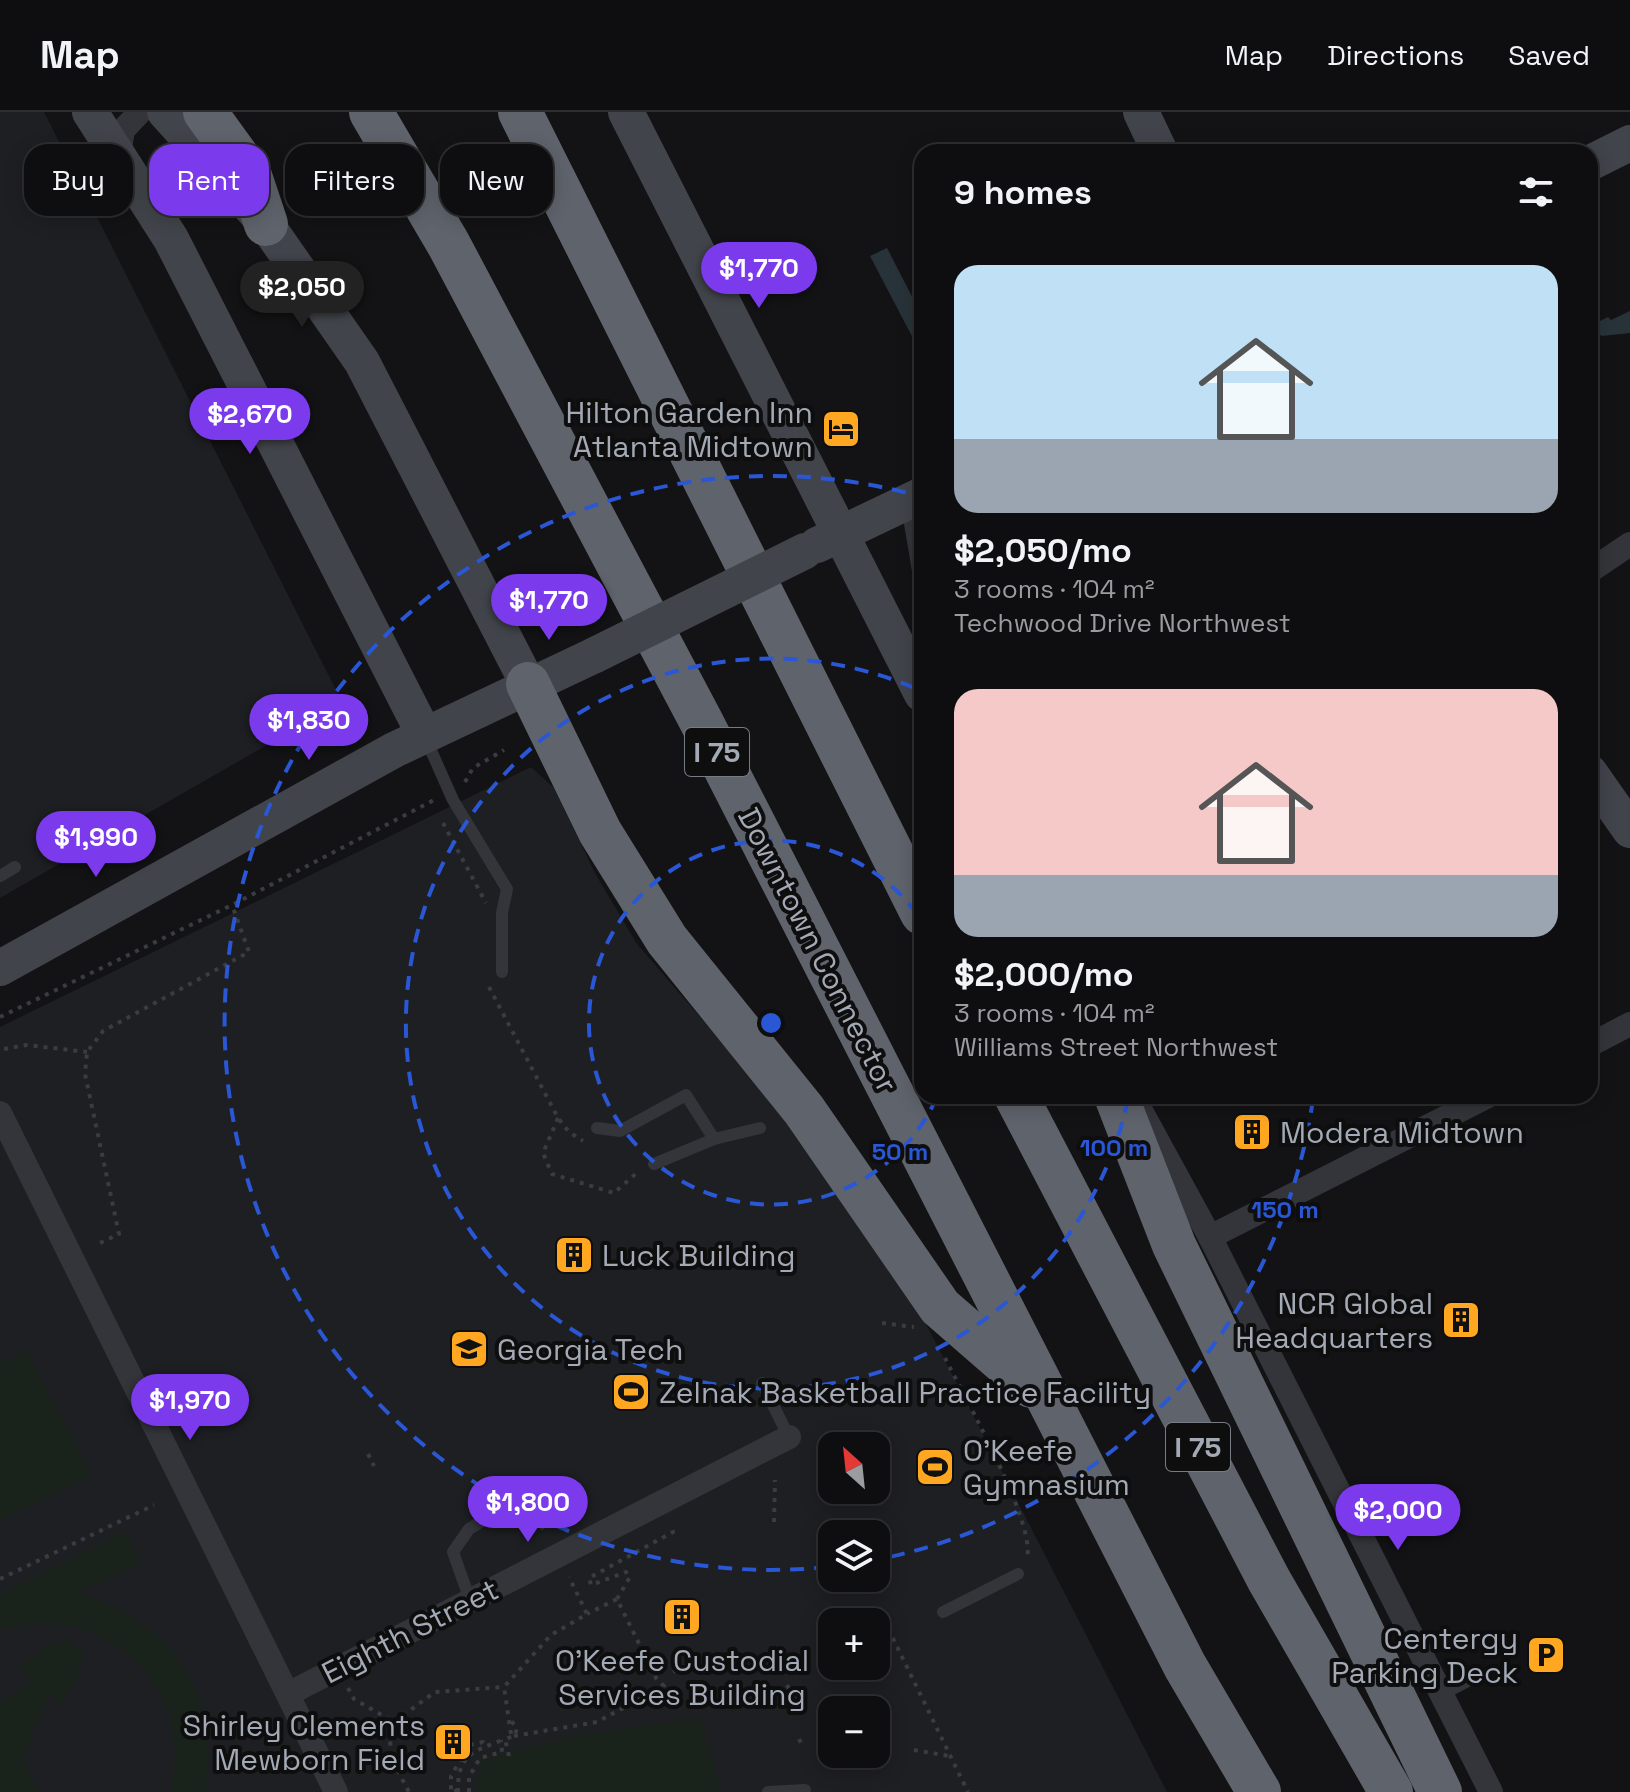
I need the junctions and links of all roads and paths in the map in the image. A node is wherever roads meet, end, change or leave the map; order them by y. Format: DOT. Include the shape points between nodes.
graph roads {
  1 [pos="90,112"];
  2 [pos="140,112"];
  3 [pos="165,112"];
  4 [pos="205,112"];
  5 [pos="371,112"];
  6 [pos="520,112"];
  7 [pos="626,112"];
  8 [pos="1141,112"];
  9 [pos="1630,143"];
  10 [pos="112,144"];
  11 [pos="121,144"];
  12 [pos="1156,144"];
  13 [pos="1598,159"];
  14 [pos="133,178"];
  15 [pos="266,224"];
  16 [pos="744,255"];
  17 [pos="707,273"];
  18 [pos="914,498"];
  19 [pos="840,535"];
  20 [pos="1628,549"];
  21 [pos="1598,566"];
  22 [pos="914,678"];
  23 [pos="528,684"];
  24 [pos="424,734"];
  25 [pos="504,750"];
  26 [pos="1598,784"];
  27 [pos="449,793"];
  28 [pos="432,802"];
  29 [pos="1630,830"];
  30 [pos="15,867"];
  31 [pos="0,876"];
  32 [pos="914,897"];
  33 [pos="232,905"];
  34 [pos="489,912"];
  35 [pos="0,968"];
  36 [pos="496,973"];
  37 [pos="0,1017"];
  38 [pos="1630,1024"];
  39 [pos="1598,1041"];
  40 [pos="4,1049"];
  41 [pos="87,1052"];
  42 [pos="1020,1104"];
  43 [pos="1119,1104"];
  44 [pos="1136,1104"];
  45 [pos="1472,1104"];
  46 [pos="0,1113"];
  47 [pos="558,1118"];
  48 [pos="597,1128"];
  49 [pos="760,1128"];
  50 [pos="714,1139"];
  51 [pos="589,1145"];
  52 [pos="648,1166"];
  53 [pos="1210,1237"];
  54 [pos="100,1243"];
  55 [pos="882,1323"];
  56 [pos="919,1328"];
  57 [pos="943,1355"];
  58 [pos="762,1383"];
  59 [pos="1048,1401"];
  60 [pos="789,1437"];
  61 [pos="368,1454"];
  62 [pos="374,1466"];
  63 [pos="775,1480"];
  64 [pos="524,1490"];
  65 [pos="154,1505"];
  66 [pos="497,1512"];
  67 [pos="774,1522"];
  68 [pos="670,1526"];
  69 [pos="545,1534"];
  70 [pos="1018,1574"];
  71 [pos="569,1577"];
  72 [pos="0,1579"];
  73 [pos="617,1599"];
  74 [pos="470,1600"];
  75 [pos="943,1612"];
  76 [pos="587,1614"];
  77 [pos="890,1634"];
  78 [pos="775,1661"];
  79 [pos="692,1662"];
  80 [pos="673,1672"];
  81 [pos="783,1677"];
  82 [pos="1468,1681"];
  83 [pos="787,1685"];
  84 [pos="504,1687"];
  85 [pos="288,1694"];
  86 [pos="1443,1694"];
  87 [pos="354,1699"];
  88 [pos="800,1711"];
  89 [pos="394,1722"];
  90 [pos="597,1722"];
  91 [pos="602,1731"];
  92 [pos="513,1735"];
  93 [pos="799,1739"];
  94 [pos="503,1740"];
  95 [pos="802,1745"];
  96 [pos="484,1748"];
  97 [pos="914,1750"];
  98 [pos="475,1752"];
  99 [pos="509,1756"];
  100 [pos="949,1756"];
  101 [pos="480,1758"];
  102 [pos="458,1778"];
  103 [pos="468,1779"];
  104 [pos="805,1790"];
  105 [pos="458,1791"];
  106 [pos="336,1792"];
  107 [pos="409,1792"];
  108 [pos="469,1792"];
  109 [pos="768,1792"];
  110 [pos="968,1792"];
  111 [pos="1259,1792"];
  112 [pos="1391,1792"];
  113 [pos="1440,1792"];
  114 [pos="1491,1792"];
  1 -- 10 [label="street"];
  2 -- 11 [label="street" via="123,130"];
  3 -- 15 [label="street"];
  4 -- 15 [label="highway" via="249,173"];
  5 -- 59 [label="highway, Downtown Connector / I 75" via="449,245 701,721"];
  6 -- 32 [label="highway"];
  7 -- 17 [label="street"];
  8 -- 12 [label="street"];
  9 -- 13 [label="street"];
  14 -- 24 [label="street" via="207,308"];
  15 -- 23 [label="street" via="362,362"];
  16 -- 17 [label="lane"];
  17 -- 19 [label="street"];
  18 -- 19 [label="street"];
  19 -- 22 [label="street"];
  19 -- 23 [label="street, bridge"];
  20 -- 21 [label="street"];
  23 -- 24 [label="street"];
  23 -- 59 [label="highway" via="600,832 667,940 804,1110 940,1307"];
  24 -- 27 [label="lane"];
  24 -- 35 [label="street"];
  25 -- 27 [label="path" via="473,768 463,787"];
  26 -- 29 [label="street"];
  27 -- 28 [label="path"];
  27 -- 36 [label="lane" via="507,889"];
  28 -- 33 [label="path"];
  28 -- 34 [label="path"];
  30 -- 31 [label="lane"];
  33 -- 37 [label="path"];
  33 -- 41 [label="path" via="249,952 103,1031"];
  36 -- 47 [label="path" via="489,987"];
  38 -- 39 [label="street"];
  40 -- 41 [label="path" via="27,1045"];
  41 -- 54 [label="path" via="85,1074 119,1234"];
  42 -- 112 [label="highway, I 75" via="1269,1580"];
  43 -- 113 [label="highway" via="1174,1245"];
  44 -- 53 [label="street"];
  45 -- 53 [label="street"];
  46 -- 85 [label="street"];
  47 -- 51 [label="path"];
  47 -- 52 [label="path" via="543,1153 552,1174 614,1193"];
  48 -- 50 [label="lane" via="620,1131 686,1095"];
  49 -- 50 [label="lane"];
  50 -- 52 [label="lane"];
  53 -- 86 [label="street"];
  55 -- 56 [label="path"];
  57 -- 70 [label="path" via="1029,1537 1029,1556"];
  58 -- 60 [label="lane"];
  59 -- 111 [label="highway, Downtown Connector / I 75" via="1185,1666"];
  60 -- 74 [label="street, Eighth Street"];
  61 -- 62 [label="path"];
  63 -- 67 [label="path"];
  64 -- 69 [label="path"];
  65 -- 72 [label="path"];
  66 -- 74 [label="lane" via="469,1529 453,1552"];
  68 -- 73 [label="path" via="673,1532 589,1578 591,1585 626,1572 630,1577"];
  70 -- 75 [label="lane"];
  71 -- 76 [label="path"];
  73 -- 76 [label="path"];
  73 -- 90 [label="path" via="664,1686"];
  74 -- 85 [label="street, Eighth Street"];
  76 -- 84 [label="path" via="551,1635"];
  77 -- 100 [label="path"];
  78 -- 81 [label="path"];
  79 -- 80 [label="path"];
  82 -- 86 [label="lane"];
  83 -- 88 [label="path"];
  84 -- 89 [label="path" via="435,1692"];
  84 -- 92 [label="path"];
  85 -- 106 [label="street"];
  86 -- 114 [label="street"];
  87 -- 89 [label="path"];
  89 -- 107 [label="path" via="388,1739 393,1763"];
  90 -- 91 [label="path"];
  90 -- 92 [label="path"];
  92 -- 94 [label="path"];
  93 -- 95 [label="path"];
  94 -- 96 [label="path"];
  94 -- 99 [label="path"];
  94 -- 101 [label="path" via="502,1752"];
  96 -- 98 [label="path"];
  96 -- 105 [label="path" via="483,1742 469,1745 451,1776 451,1792"];
  97 -- 100 [label="path"];
  98 -- 101 [label="path"];
  98 -- 102 [label="path" via="457,1771"];
  100 -- 110 [label="path"];
  101 -- 103 [label="path"];
  102 -- 103 [label="path"];
  102 -- 105 [label="path"];
  103 -- 108 [label="path"];
  104 -- 109 [label="lane"];
}
